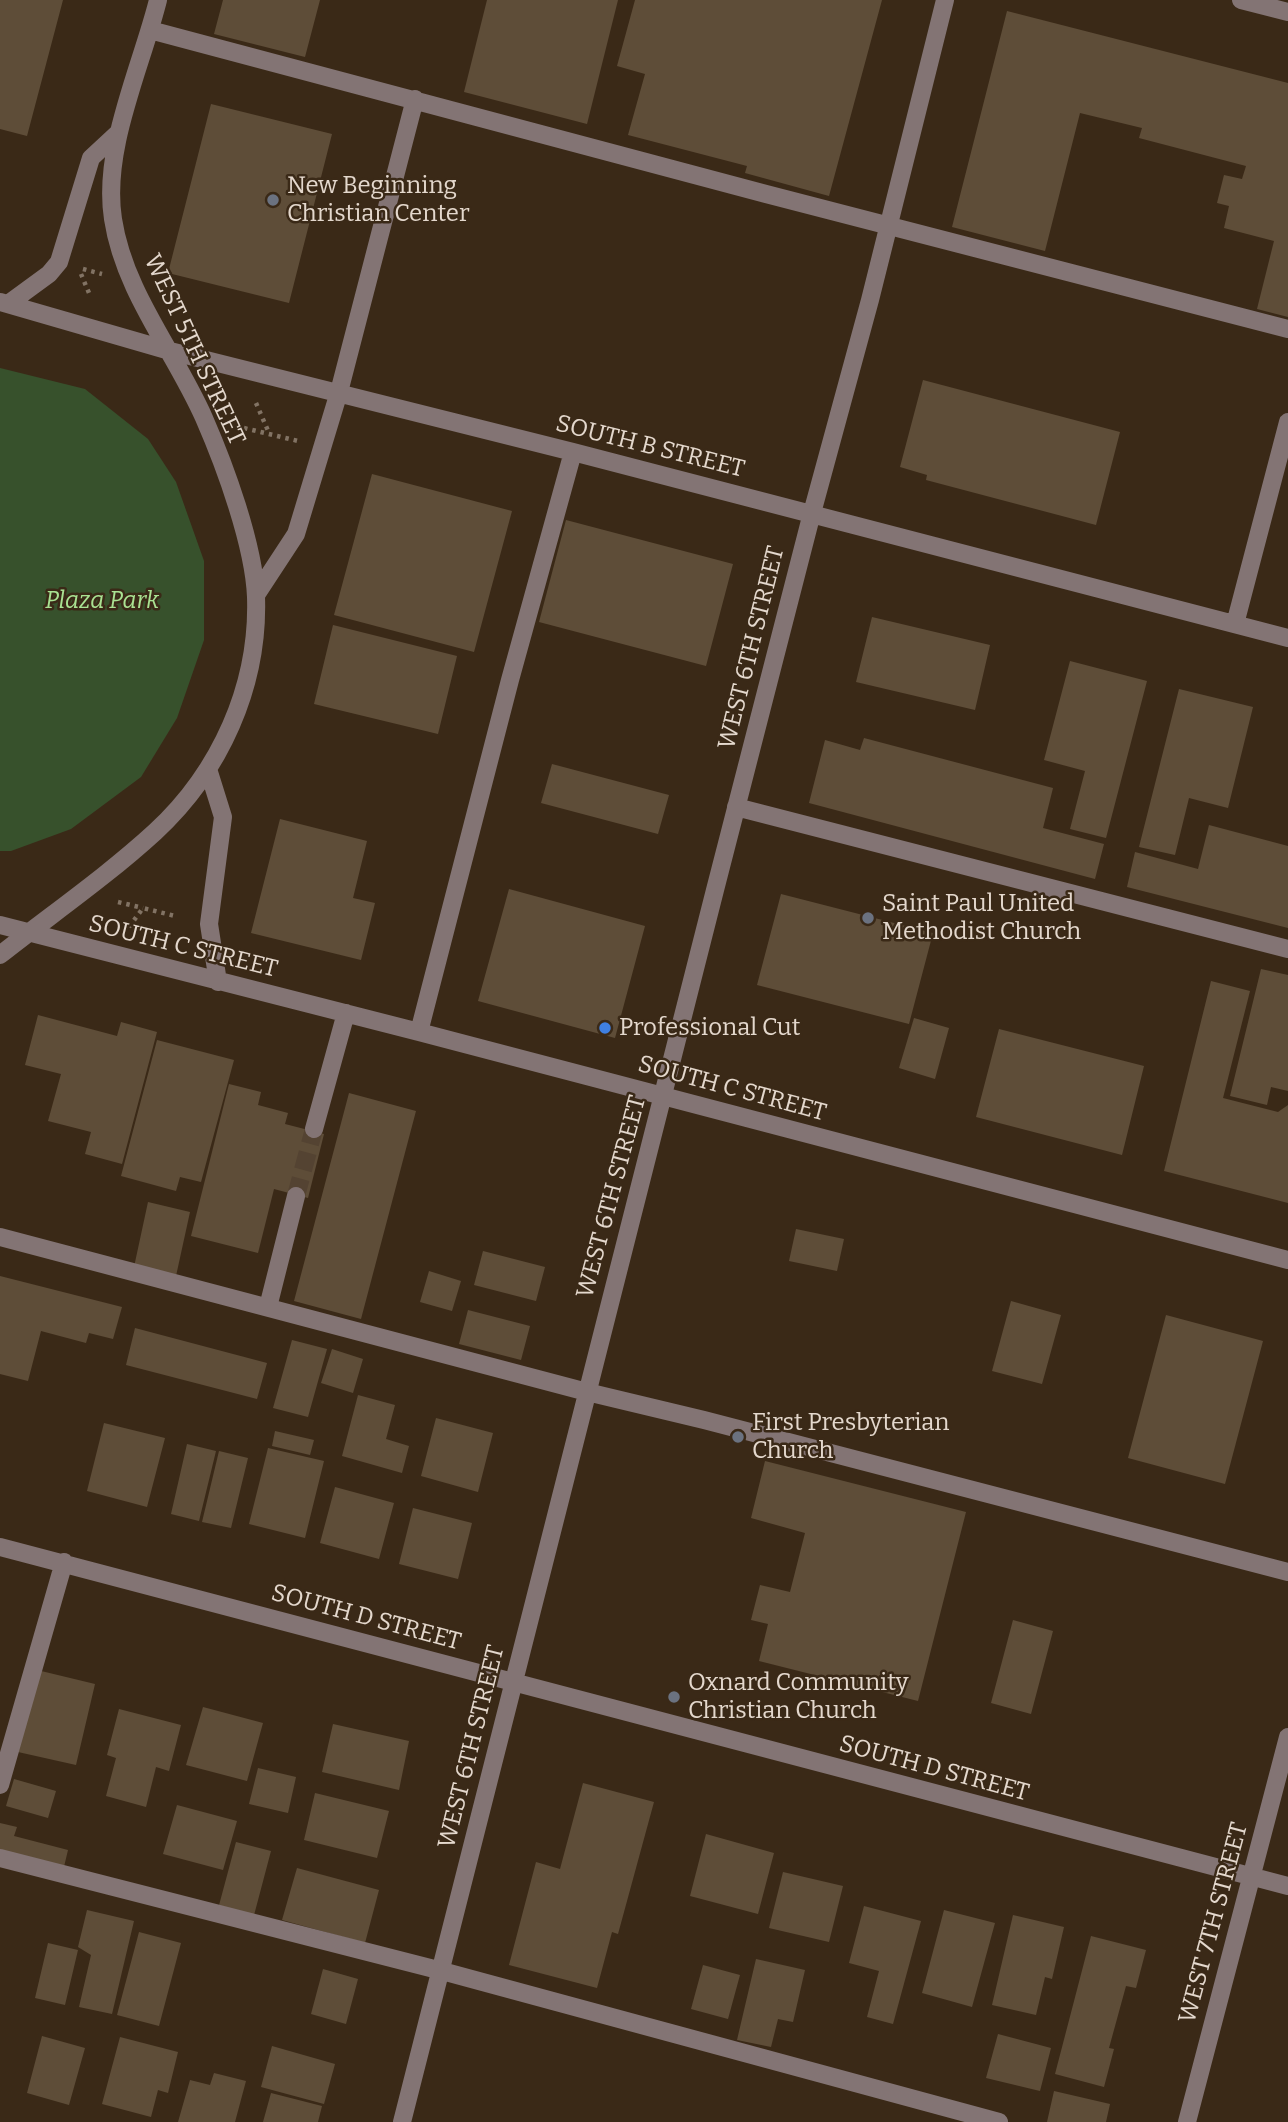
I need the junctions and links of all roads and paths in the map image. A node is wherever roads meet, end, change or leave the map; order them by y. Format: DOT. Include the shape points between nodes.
graph roads {
  1 [pos="158,0"];
  2 [pos="945,0"];
  3 [pos="1241,0"];
  4 [pos="1288,12"];
  5 [pos="150,30"];
  6 [pos="415,100"];
  7 [pos="120,132"];
  8 [pos="888,225"];
  9 [pos="110,277"];
  10 [pos="89,293"];
  11 [pos="4,303"];
  12 [pos="1288,329"];
  13 [pos="170,351"];
  14 [pos="339,392"];
  15 [pos="256,403"];
  16 [pos="1288,422"];
  17 [pos="244,428"];
  18 [pos="270,434"];
  19 [pos="301,442"];
  20 [pos="573,452"];
  21 [pos="812,513"];
  22 [pos="256,595"];
  23 [pos="1235,624"];
  24 [pos="1288,638"];
  25 [pos="208,769"];
  26 [pos="736,807"];
  27 [pos="118,902"];
  28 [pos="143,908"];
  29 [pos="175,916"];
  30 [pos="0,925"];
  31 [pos="129,927"];
  32 [pos="29,932"];
  33 [pos="1288,948"];
  34 [pos="0,955"];
  35 [pos="218,982"];
  36 [pos="346,1013"];
  37 [pos="419,1032"];
  38 [pos="663,1096"];
  39 [pos="314,1129"];
  40 [pos="296,1196"];
  41 [pos="0,1237"];
  42 [pos="1288,1260"];
  43 [pos="268,1307"];
  44 [pos="587,1392"];
  45 [pos="0,1547"];
  46 [pos="64,1562"];
  47 [pos="1288,1572"];
  48 [pos="513,1683"];
  49 [pos="1288,1737"];
  50 [pos="0,1785"];
  51 [pos="0,1858"];
  52 [pos="1251,1876"];
  53 [pos="1288,1886"];
  54 [pos="442,1971"];
  55 [pos="402,2122"];
  56 [pos="999,2122"];
  57 [pos="1187,2122"];
  1 -- 5 [label="street, WEST 5TH STREET"];
  2 -- 8 [label="street, WEST 6TH STREET"];
  3 -- 4 [label="street"];
  5 -- 6 [label="street"];
  5 -- 7 [label="street, WEST 5TH STREET"];
  6 -- 8 [label="street"];
  6 -- 14 [label="street"];
  7 -- 11 [label="street" via="91,158 59,262 49,274"];
  7 -- 13 [label="street, WEST 5TH STREET" via="111,182 112,218 132,284"];
  8 -- 12 [label="street"];
  8 -- 21 [label="street, WEST 6TH STREET"];
  9 -- 10 [label="path" via="78,267"];
  11 -- 13 [label="street, SOUTH B STREET"];
  13 -- 14 [label="street, SOUTH B STREET"];
  13 -- 22 [label="street, WEST 5TH STREET" via="204,418 237,506"];
  14 -- 20 [label="street, SOUTH B STREET"];
  14 -- 22 [label="street" via="296,534"];
  15 -- 18 [label="path"];
  16 -- 23 [label="street"];
  17 -- 18 [label="path"];
  18 -- 19 [label="path"];
  20 -- 21 [label="street, SOUTH B STREET"];
  20 -- 37 [label="street"];
  21 -- 23 [label="street, SOUTH B STREET"];
  21 -- 26 [label="street, WEST 6TH STREET"];
  22 -- 25 [label="street, WEST 5TH STREET" via="251,660 240,703"];
  23 -- 24 [label="street, SOUTH B STREET"];
  25 -- 32 [label="street, WEST 5TH STREET" via="155,832"];
  25 -- 35 [label="street" via="223,817 209,924"];
  26 -- 33 [label="street"];
  26 -- 38 [label="street, WEST 6TH STREET"];
  27 -- 28 [label="path"];
  28 -- 29 [label="path"];
  28 -- 31 [label="path"];
  30 -- 32 [label="street, SOUTH C STREET"];
  32 -- 34 [label="street, WEST 5TH STREET"];
  32 -- 35 [label="street, SOUTH C STREET"];
  35 -- 36 [label="street, SOUTH C STREET"];
  36 -- 37 [label="street, SOUTH C STREET"];
  36 -- 39 [label="street"];
  37 -- 38 [label="street, SOUTH C STREET"];
  38 -- 42 [label="street, SOUTH C STREET"];
  38 -- 44 [label="street, WEST 6TH STREET"];
  40 -- 43 [label="street"];
  41 -- 43 [label="street"];
  43 -- 44 [label="street"];
  44 -- 47 [label="street"];
  44 -- 48 [label="street, WEST 6TH STREET"];
  45 -- 46 [label="street, SOUTH D STREET"];
  46 -- 48 [label="street, SOUTH D STREET"];
  46 -- 50 [label="street"];
  48 -- 52 [label="street, SOUTH D STREET"];
  48 -- 54 [label="street, WEST 6TH STREET"];
  49 -- 52 [label="street, WEST 7TH STREET"];
  51 -- 54 [label="street"];
  52 -- 53 [label="street, SOUTH D STREET"];
  52 -- 57 [label="street, WEST 7TH STREET"];
  54 -- 55 [label="street, WEST 6TH STREET"];
  54 -- 56 [label="street"];
}
